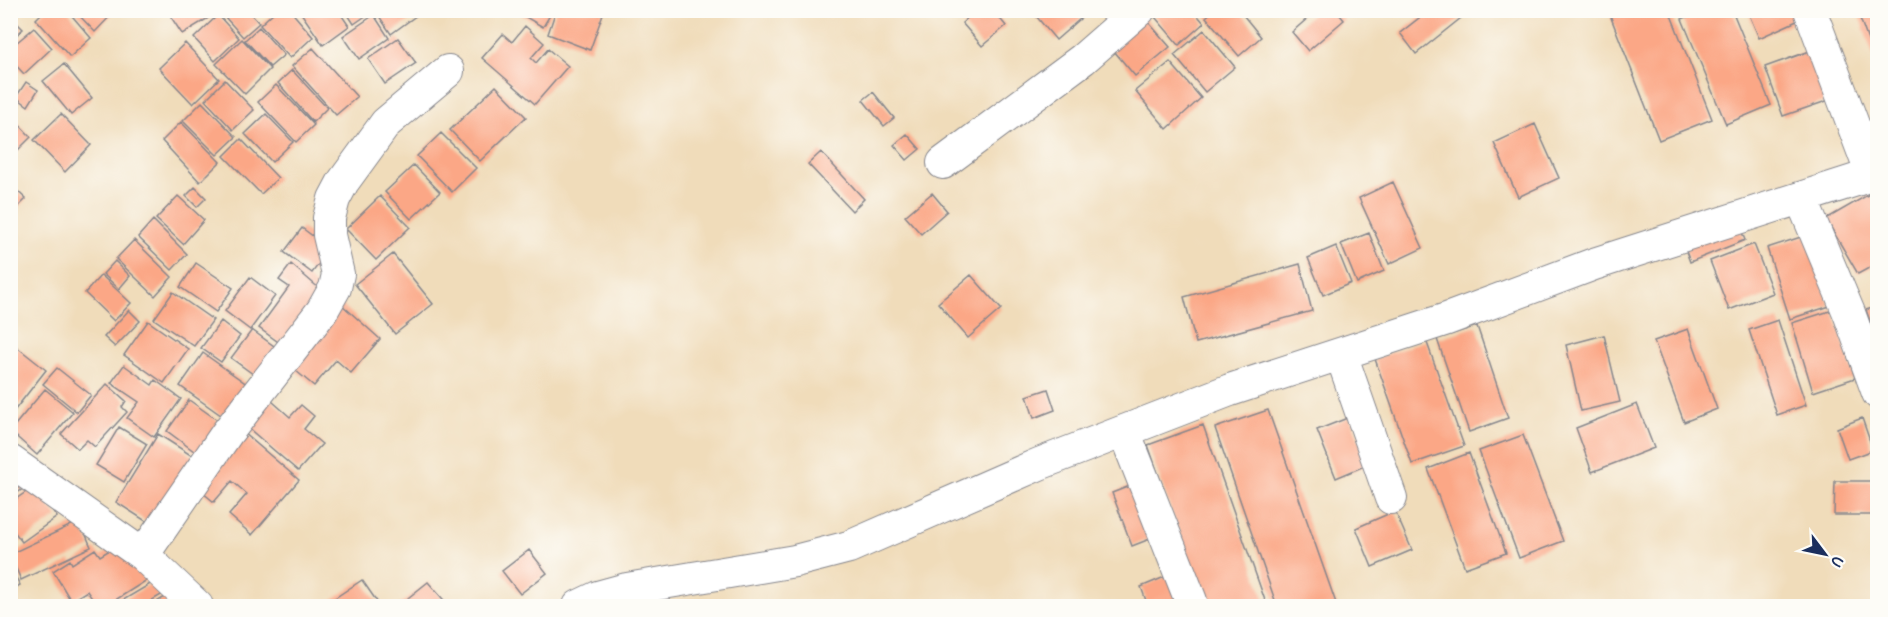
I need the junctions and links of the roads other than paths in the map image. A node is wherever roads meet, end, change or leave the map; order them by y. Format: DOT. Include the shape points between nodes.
graph roads {
  1 [pos="1140,10"];
  2 [pos="1810,10"];
  3 [pos="448,71"];
  4 [pos="943,163"];
  5 [pos="1875,174"];
  6 [pos="1801,198"];
  7 [pos="1341,354"];
  8 [pos="1878,393"];
  9 [pos="1124,431"];
  10 [pos="10,461"];
  11 [pos="1391,498"];
  12 [pos="143,555"];
  13 [pos="636,598"];
  14 [pos="1191,601"];
  15 [pos="197,606"];
  16 [pos="579,606"];
  1 -- 4 [label="street" via="1083,59"];
  2 -- 5 [label="street"];
  3 -- 12 [label="street" via="386,123 343,182 329,218 338,274 335,288 322,311 227,433"];
  5 -- 6 [label="street"];
  6 -- 7 [label="street" via="1594,264"];
  6 -- 8 [label="street"];
  7 -- 9 [label="street" via="1230,390"];
  7 -- 11 [label="street"];
  9 -- 13 [label="street" via="849,547"];
  9 -- 14 [label="street"];
  10 -- 12 [label="street"];
  12 -- 15 [label="street"];
  13 -- 16 [label="street" via="598,597"];
}
